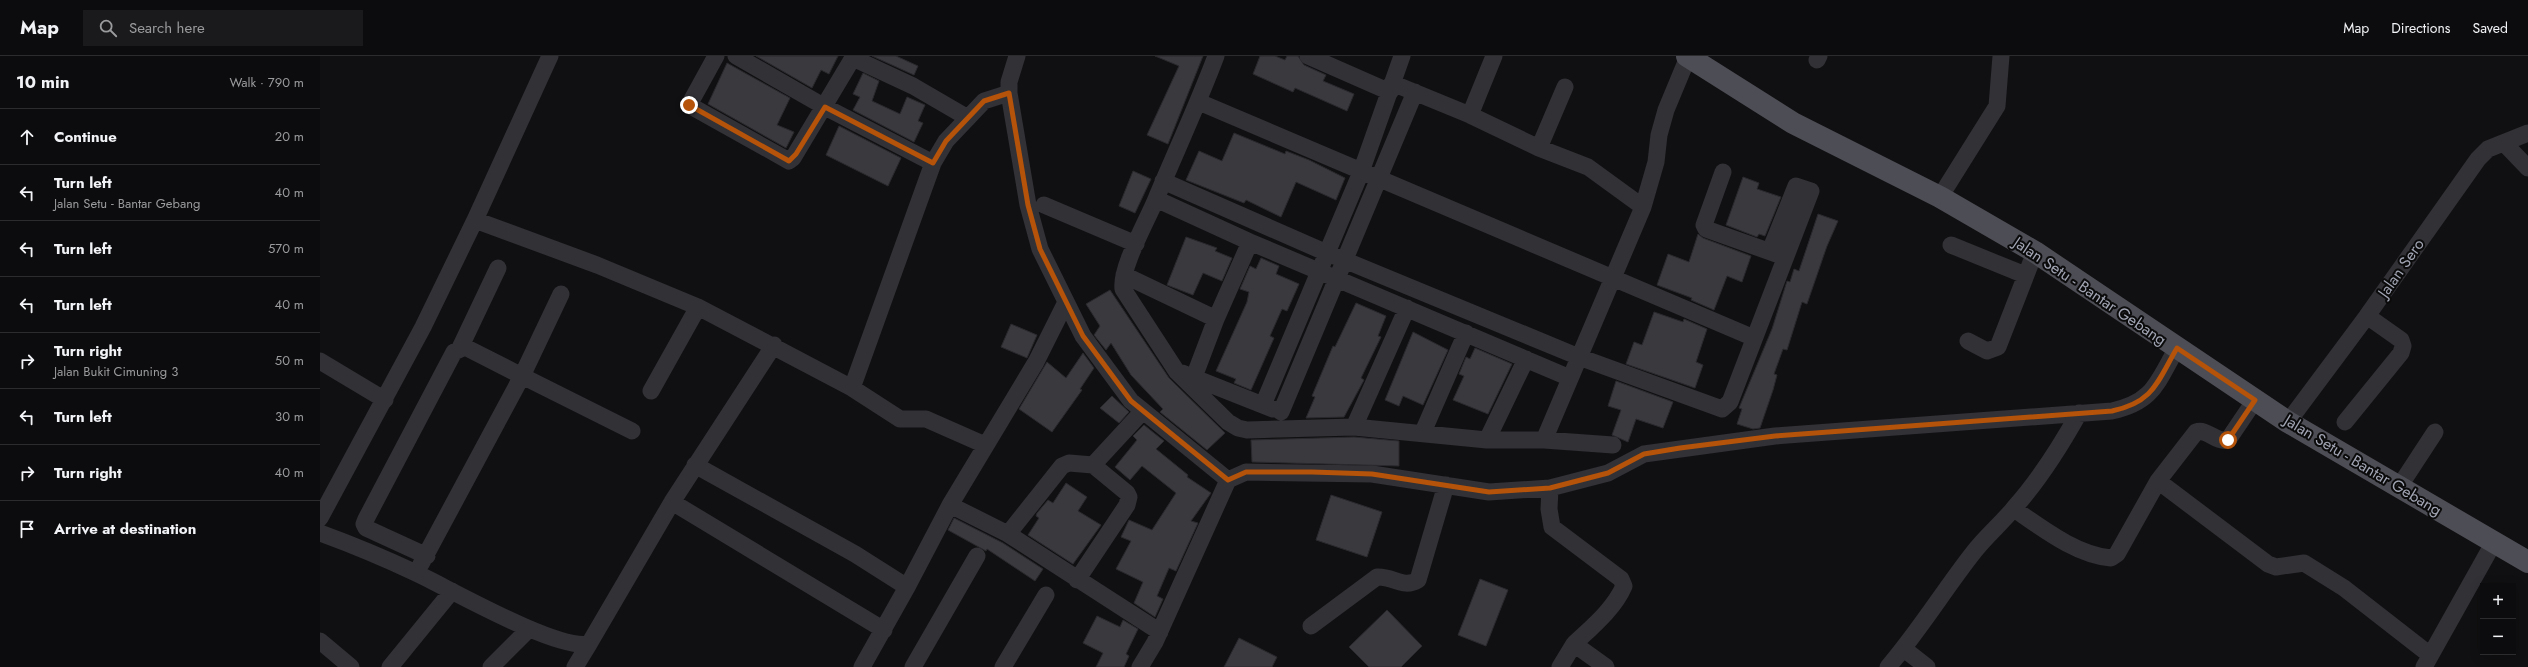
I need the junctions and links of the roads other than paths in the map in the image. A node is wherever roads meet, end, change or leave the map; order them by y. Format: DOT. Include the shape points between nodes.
graph roads {
  1 [pos="550,56"];
  2 [pos="716,56"];
  3 [pos="736,56"];
  4 [pos="1017,56"];
  5 [pos="1216,56"];
  6 [pos="1308,56"];
  7 [pos="1402,56"];
  8 [pos="1494,56"];
  9 [pos="1688,56"];
  10 [pos="2001,56"];
  11 [pos="854,57"];
  12 [pos="1565,87"];
  13 [pos="1391,88"];
  14 [pos="1415,92"];
  15 [pos="1009,93"];
  16 [pos="1199,102"];
  17 [pos="825,107"];
  18 [pos="1470,115"];
  19 [pos="968,118"];
  20 [pos="2528,133"];
  21 [pos="2504,143"];
  22 [pos="1540,148"];
  23 [pos="933,163"];
  24 [pos="2528,168"];
  25 [pos="1361,172"];
  26 [pos="1723,172"];
  27 [pos="1379,180"];
  28 [pos="1163,181"];
  29 [pos="1940,197"];
  30 [pos="1156,199"];
  31 [pos="1044,205"];
  32 [pos="1643,207"];
  33 [pos="475,220"];
  34 [pos="1250,242"];
  35 [pos="1136,244"];
  36 [pos="1951,245"];
  37 [pos="1770,251"];
  38 [pos="2035,252"];
  39 [pos="1327,253"];
  40 [pos="1787,259"];
  41 [pos="1344,260"];
  42 [pos="498,268"];
  43 [pos="1319,271"];
  44 [pos="1124,275"];
  45 [pos="2025,275"];
  46 [pos="1336,278"];
  47 [pos="1613,279"];
  48 [pos="561,294"];
  49 [pos="1066,302"];
  50 [pos="698,307"];
  51 [pos="1406,308"];
  52 [pos="2367,316"];
  53 [pos="1216,319"];
  54 [pos="1466,333"];
  55 [pos="1754,338"];
  56 [pos="1968,341"];
  57 [pos="774,344"];
  58 [pos="460,348"];
  59 [pos="2177,348"];
  60 [pos="1579,357"];
  61 [pos="1526,359"];
  62 [pos="320,361"];
  63 [pos="1177,372"];
  64 [pos="522,376"];
  65 [pos="1194,378"];
  66 [pos="1570,378"];
  67 [pos="852,388"];
  68 [pos="651,391"];
  69 [pos="385,400"];
  70 [pos="2255,400"];
  71 [pos="1263,406"];
  72 [pos="1142,412"];
  73 [pos="1280,412"];
  74 [pos="2078,413"];
  75 [pos="2288,422"];
  76 [pos="2345,422"];
  77 [pos="1354,427"];
  78 [pos="1317,429"];
  79 [pos="632,431"];
  80 [pos="1423,432"];
  81 [pos="2435,432"];
  82 [pos="1487,440"];
  83 [pos="1544,440"];
  84 [pos="985,445"];
  85 [pos="1613,445"];
  86 [pos="696,465"];
  87 [pos="1093,465"];
  88 [pos="1228,480"];
  89 [pos="2158,482"];
  90 [pos="1446,485"];
  91 [pos="2399,487"];
  92 [pos="1550,488"];
  93 [pos="672,502"];
  94 [pos="950,504"];
  95 [pos="2014,509"];
  96 [pos="320,518"];
  97 [pos="320,533"];
  98 [pos="1008,534"];
  99 [pos="2494,542"];
  100 [pos="426,556"];
  101 [pos="977,556"];
  102 [pos="2528,562"];
  103 [pos="416,573"];
  104 [pos="1077,580"];
  105 [pos="907,587"];
  106 [pos="452,591"];
  107 [pos="1046,595"];
  108 [pos="1311,626"];
  109 [pos="529,629"];
  110 [pos="884,630"];
  111 [pos="1160,632"];
  112 [pos="320,641"];
  113 [pos="590,644"];
  114 [pos="1574,644"];
  115 [pos="1904,649"];
  116 [pos="2427,661"];
  117 [pos="351,667"];
  118 [pos="390,667"];
  119 [pos="491,667"];
  120 [pos="575,667"];
  121 [pos="862,667"];
  122 [pos="913,667"];
  123 [pos="1003,667"];
  124 [pos="1140,667"];
  125 [pos="1560,667"];
  126 [pos="1606,667"];
  127 [pos="1888,667"];
  128 [pos="1926,667"];
  1 -- 33 [label="street"];
  2 -- 17 [label="street" via="689,105 781,158 789,161 793,158"];
  3 -- 17 [label="street"];
  4 -- 15 [label="street" via="1009,82"];
  5 -- 16 [label="street"];
  6 -- 13 [label="street"];
  7 -- 13 [label="street"];
  8 -- 18 [label="street"];
  9 -- 29 [label="main road, Jalan Setu - Bantar Gebang" via="1799,126"];
  9 -- 32 [label="street" via="1666,110 1659,134 1656,162"];
  10 -- 29 [label="street" via="1997,106"];
  11 -- 17 [label="street"];
  11 -- 19 [label="street" via="913,86"];
  12 -- 22 [label="street"];
  13 -- 14 [label="street"];
  13 -- 25 [label="street"];
  14 -- 18 [label="street"];
  14 -- 27 [label="street"];
  15 -- 19 [label="street" via="984,101"];
  15 -- 49 [label="street" via="1030,212 1040,249"];
  16 -- 25 [label="street"];
  16 -- 28 [label="street"];
  17 -- 23 [label="street"];
  18 -- 22 [label="street"];
  19 -- 23 [label="street" via="946,141"];
  20 -- 21 [label="street, Jalan Sero"];
  21 -- 24 [label="street"];
  21 -- 52 [label="street, Jalan Sero" via="2488,149 2478,159"];
  22 -- 32 [label="street" via="1588,167"];
  23 -- 67 [label="street"];
  25 -- 27 [label="street"];
  25 -- 39 [label="street"];
  26 -- 37 [label="street" via="1704,225 1706,229"];
  27 -- 41 [label="street"];
  27 -- 47 [label="street"];
  28 -- 30 [label="street"];
  28 -- 39 [label="street"];
  29 -- 38 [label="main road, Jalan Setu - Bantar Gebang"];
  30 -- 34 [label="street"];
  30 -- 35 [label="street"];
  31 -- 35 [label="street"];
  32 -- 47 [label="street"];
  33 -- 50 [label="street" via="597,265"];
  33 -- 69 [label="street"];
  34 -- 43 [label="street"];
  34 -- 53 [label="street"];
  35 -- 44 [label="street"];
  36 -- 45 [label="street"];
  37 -- 40 [label="street"];
  37 -- 40 [label="street" via="1796,186 1811,191"];
  38 -- 45 [label="street"];
  38 -- 59 [label="main road, Jalan Setu - Bantar Gebang"];
  39 -- 41 [label="street"];
  39 -- 43 [label="street"];
  40 -- 55 [label="street"];
  41 -- 46 [label="street"];
  41 -- 60 [label="street"];
  42 -- 58 [label="street"];
  43 -- 46 [label="street"];
  43 -- 71 [label="street"];
  44 -- 53 [label="street"];
  44 -- 63 [label="street" via="1123,289"];
  45 -- 56 [label="street" via="1998,347 1987,351"];
  46 -- 51 [label="street"];
  46 -- 73 [label="street"];
  47 -- 55 [label="street"];
  47 -- 60 [label="street"];
  48 -- 64 [label="street"];
  49 -- 72 [label="street" via="1083,336"];
  49 -- 84 [label="street" via="1036,362"];
  50 -- 57 [label="street"];
  50 -- 68 [label="street"];
  51 -- 54 [label="street"];
  51 -- 77 [label="street"];
  52 -- 75 [label="street, Jalan Sero"];
  52 -- 76 [label="street" via="2401,340 2403,346 2401,353"];
  53 -- 65 [label="street"];
  54 -- 61 [label="street"];
  54 -- 80 [label="street"];
  55 -- 60 [label="street" via="1730,402 1722,409"];
  57 -- 67 [label="street"];
  57 -- 86 [label="street"];
  58 -- 64 [label="street" via="475,350"];
  58 -- 100 [label="street" via="454,352 364,524 366,528"];
  59 -- 70 [label="main road, Jalan Setu - Bantar Gebang"];
  59 -- 74 [label="street" via="2149,396 2132,407"];
  60 -- 66 [label="street"];
  61 -- 66 [label="street"];
  61 -- 82 [label="street"];
  62 -- 69 [label="street"];
  63 -- 65 [label="street"];
  63 -- 78 [label="street" via="1228,422 1238,428"];
  64 -- 79 [label="street"];
  64 -- 100 [label="street"];
  65 -- 71 [label="street"];
  66 -- 83 [label="street"];
  67 -- 84 [label="street" via="900,418 926,419"];
  69 -- 96 [label="street"];
  70 -- 75 [label="main road, Jalan Setu - Bantar Gebang"];
  70 -- 89 [label="street" via="2231,439 2224,441 2203,432 2196,432"];
  71 -- 73 [label="street"];
  72 -- 87 [label="street"];
  72 -- 88 [label="street"];
  73 -- 78 [label="street"];
  74 -- 92 [label="street" via="1775,436 1644,454 1608,473"];
  74 -- 95 [label="street" via="2057,453"];
  75 -- 91 [label="main road, Jalan Setu - Bantar Gebang"];
  77 -- 78 [label="street"];
  77 -- 80 [label="street"];
  80 -- 82 [label="street"];
  81 -- 91 [label="street"];
  82 -- 83 [label="street"];
  83 -- 85 [label="street"];
  84 -- 94 [label="street"];
  86 -- 93 [label="street"];
  86 -- 105 [label="street" via="854,554"];
  87 -- 98 [label="street" via="1069,463 1062,466"];
  87 -- 104 [label="street" via="1127,492 1129,497 1127,505"];
  88 -- 90 [label="street" via="1246,472 1312,472 1372,474"];
  88 -- 111 [label="street"];
  89 -- 95 [label="street" via="2117,554 2111,558 2101,558 2061,540"];
  89 -- 116 [label="street" via="2268,564 2276,567 2304,563 2344,588"];
  90 -- 92 [label="street" via="1489,492"];
  90 -- 108 [label="street" via="1418,580 1404,585 1388,576 1377,577"];
  91 -- 99 [label="main road, Jalan Setu - Bantar Gebang"];
  92 -- 114 [label="street" via="1549,509 1552,527 1615,574 1624,586 1600,619"];
  93 -- 110 [label="street"];
  93 -- 113 [label="street"];
  94 -- 98 [label="street"];
  94 -- 105 [label="street"];
  95 -- 115 [label="street" via="1994,527 1974,551"];
  97 -- 103 [label="street" via="359,547"];
  98 -- 104 [label="street"];
  99 -- 102 [label="main road, Jalan Setu - Bantar Gebang"];
  99 -- 116 [label="street"];
  100 -- 103 [label="street"];
  101 -- 122 [label="street"];
  103 -- 106 [label="street"];
  104 -- 111 [label="street"];
  105 -- 110 [label="street"];
  106 -- 109 [label="street"];
  106 -- 118 [label="street"];
  107 -- 123 [label="street"];
  109 -- 113 [label="street" via="579,646"];
  109 -- 119 [label="street"];
  110 -- 121 [label="street"];
  111 -- 124 [label="street"];
  112 -- 117 [label="street"];
  113 -- 120 [label="street"];
  114 -- 125 [label="street"];
  114 -- 126 [label="street"];
  115 -- 127 [label="street"];
  115 -- 128 [label="street"];
}
